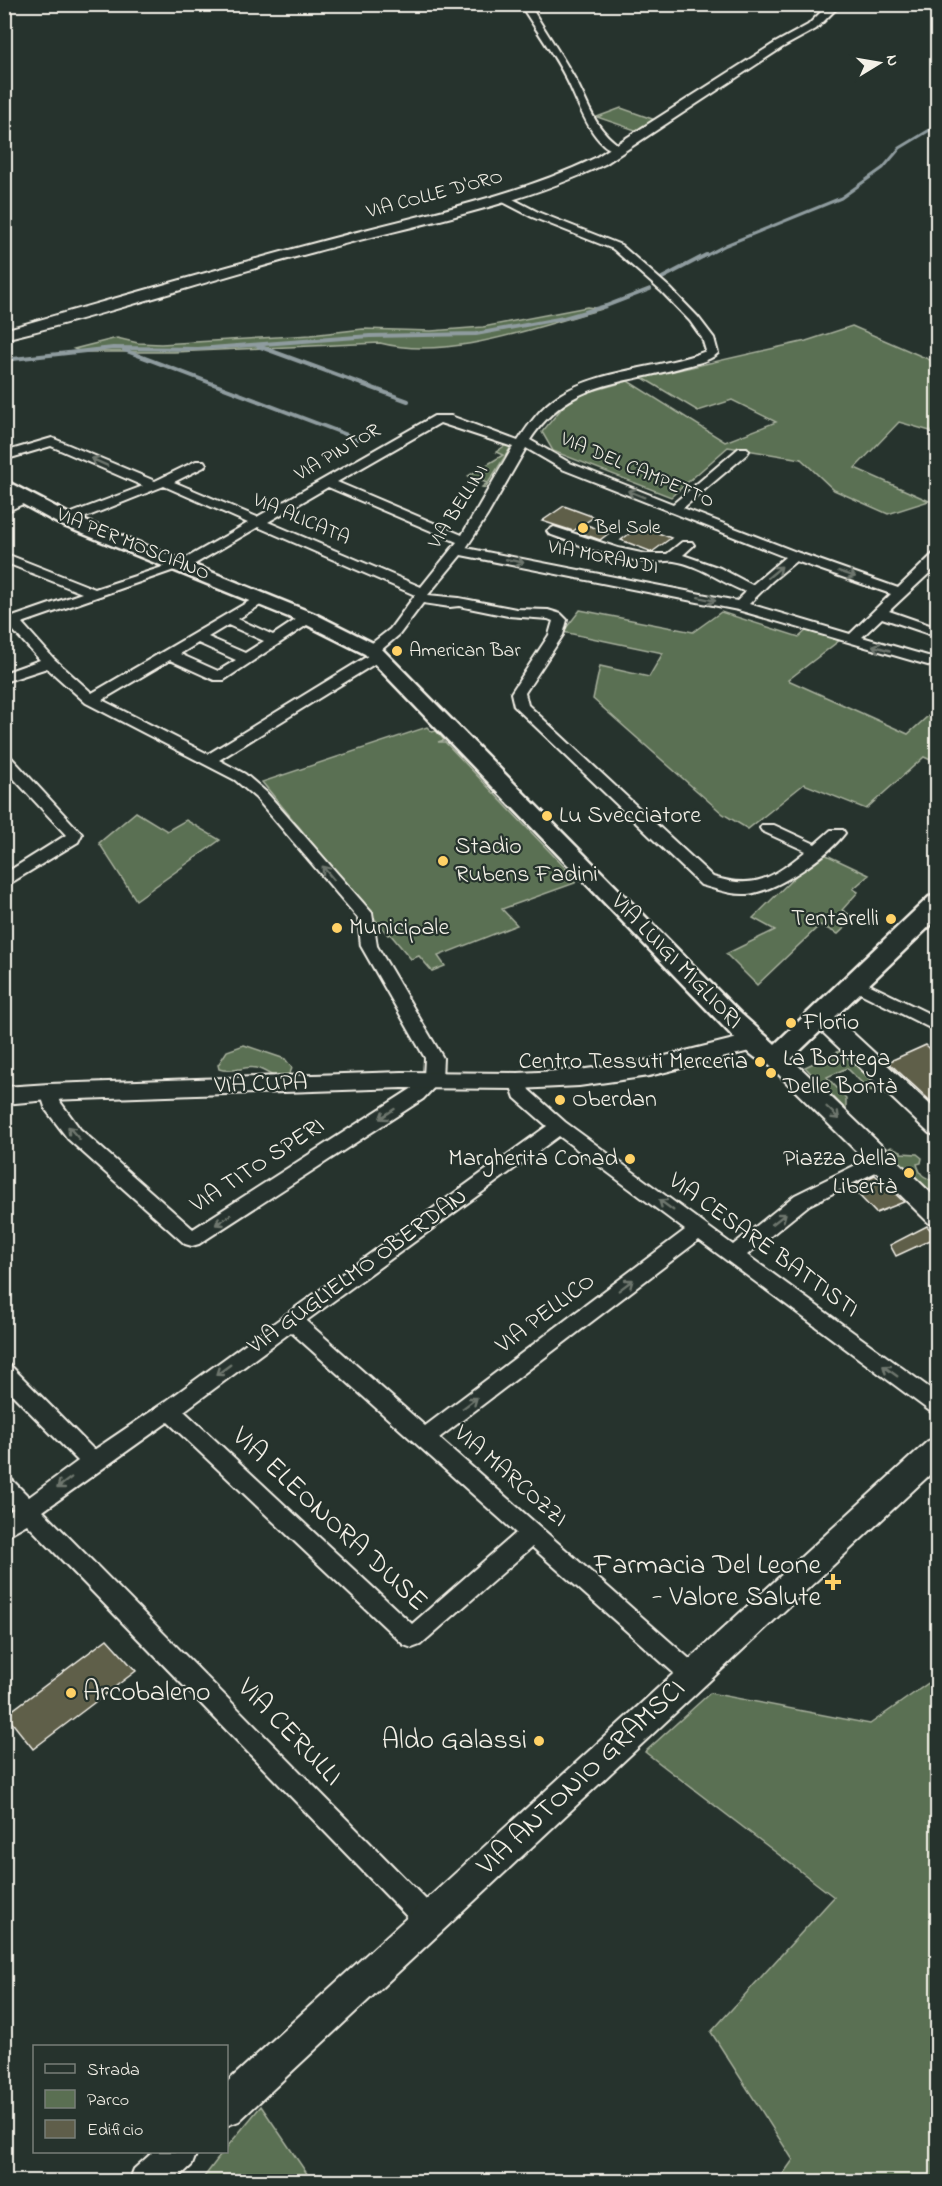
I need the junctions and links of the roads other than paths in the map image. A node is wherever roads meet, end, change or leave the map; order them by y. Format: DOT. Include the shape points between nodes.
graph roads {
  1 [pos="524,4"];
  2 [pos="836,4"];
  3 [pos="618,149"];
  4 [pos="503,198"];
  5 [pos="4,335"];
  6 [pos="523,444"];
  7 [pos="743,451"];
  8 [pos="4,456"];
  9 [pos="200,464"];
  10 [pos="326,483"];
  11 [pos="158,484"];
  12 [pos="4,486"];
  13 [pos="24,498"];
  14 [pos="4,509"];
  15 [pos="674,509"];
  16 [pos="66,520"];
  17 [pos="257,523"];
  18 [pos="554,531"];
  19 [pos="461,545"];
  20 [pos="687,545"];
  21 [pos="672,556"];
  22 [pos="794,556"];
  23 [pos="4,557"];
  24 [pos="938,557"];
  25 [pos="181,565"];
  26 [pos="755,591"];
  27 [pos="94,593"];
  28 [pos="900,593"];
  29 [pos="423,594"];
  30 [pos="263,600"];
  31 [pos="740,606"];
  32 [pos="880,613"];
  33 [pos="308,618"];
  34 [pos="228,620"];
  35 [pos="7,624"];
  36 [pos="938,633"];
  37 [pos="197,638"];
  38 [pos="852,639"];
  39 [pos="274,640"];
  40 [pos="375,652"];
  41 [pos="169,654"];
  42 [pos="246,659"];
  43 [pos="49,662"];
  44 [pos="938,664"];
  45 [pos="4,678"];
  46 [pos="92,700"];
  47 [pos="4,758"];
  48 [pos="209,760"];
  49 [pos="768,828"];
  50 [pos="837,833"];
  51 [pos="816,850"];
  52 [pos="4,882"];
  53 [pos="938,903"];
  54 [pos="856,984"];
  55 [pos="821,1017"];
  56 [pos="934,1021"];
  57 [pos="754,1042"];
  58 [pos="776,1058"];
  59 [pos="433,1079"];
  60 [pos="518,1081"];
  61 [pos="49,1092"];
  62 [pos="4,1096"];
  63 [pos="559,1127"];
  64 [pos="938,1127"];
  65 [pos="882,1161"];
  66 [pos="934,1206"];
  67 [pos="699,1230"];
  68 [pos="733,1255"];
  69 [pos="291,1320"];
  70 [pos="4,1372"];
  71 [pos="938,1406"];
  72 [pos="169,1410"];
  73 [pos="424,1438"];
  74 [pos="938,1449"];
  75 [pos="93,1462"];
  76 [pos="4,1486"];
  77 [pos="28,1510"];
  78 [pos="4,1528"];
  79 [pos="533,1532"];
  80 [pos="693,1676"];
  81 [pos="428,1920"];
  82 [pos="228,2106"];
  83 [pos="177,2153"];
  84 [pos="147,2181"];
  1 -- 3 [label="street" via="572,81 593,125"];
  2 -- 3 [label="street, VIA COLLE D'ORO" via="812,27"];
  3 -- 4 [label="street, VIA COLLE D'ORO" via="573,175"];
  4 -- 5 [label="street, VIA COLLE D'ORO"];
  4 -- 6 [label="street, VIA DEL CAMPETTO" via="617,247 694,319 708,338 712,353 694,362 576,392 549,409"];
  6 -- 10 [label="street, VIA PINTOR" via="447,419 438,420"];
  15 -- 6 [label="street, VIA DEL CAMPETTO, one-way" via="566,466"];
  6 -- 19 [label="street, VIA BELLINI"];
  7 -- 15 [label="street"];
  11 -- 8 [label="street, VIA ALICATA, one-way" via="52,442"];
  9 -- 11 [label="street"];
  10 -- 17 [label="street, VIA PINTOR"];
  10 -- 19 [label="street, VIA MORANDI"];
  11 -- 16 [label="street"];
  11 -- 17 [label="street, VIA ALICATA"];
  12 -- 13 [label="main road, VIA PER MOSCIANO"];
  13 -- 14 [label="street"];
  13 -- 16 [label="main road, VIA PER MOSCIANO"];
  15 -- 22 [label="street, VIA DEL CAMPETTO"];
  16 -- 25 [label="main road, VIA PER MOSCIANO"];
  17 -- 25 [label="street, VIA PINTOR"];
  17 -- 29 [label="street, VIA ALICATA"];
  18 -- 21 [label="street" via="604,549 649,558"];
  19 -- 29 [label="street, VIA BELLINI"];
  19 -- 31 [label="street, VIA MORANDI, one-way"];
  20 -- 21 [label="street"];
  21 -- 26 [label="street"];
  26 -- 22 [label="street, one-way"];
  22 -- 28 [label="street, VIA DEL CAMPETTO, one-way"];
  23 -- 27 [label="street"];
  24 -- 28 [label="street"];
  25 -- 27 [label="street, VIA PINTOR"];
  25 -- 30 [label="main road, VIA PER MOSCIANO"];
  26 -- 31 [label="street"];
  27 -- 35 [label="street, VIA PINTOR"];
  28 -- 32 [label="street"];
  29 -- 40 [label="street, VIA BELLINI"];
  29 -- 51 [label="street, VIA ALICATA" via="559,624 556,635 518,693 521,706 707,881 748,889 767,885"];
  30 -- 33 [label="main road, VIA PER MOSCIANO"];
  30 -- 34 [label="street"];
  31 -- 38 [label="street"];
  32 -- 36 [label="street"];
  32 -- 38 [label="street"];
  33 -- 39 [label="street"];
  33 -- 40 [label="main road, VIA PER MOSCIANO"];
  34 -- 37 [label="street"];
  34 -- 39 [label="street"];
  35 -- 43 [label="street"];
  37 -- 41 [label="street"];
  37 -- 42 [label="street"];
  44 -- 38 [label="street, one-way"];
  39 -- 42 [label="street"];
  40 -- 48 [label="street, VIA BELLINI"];
  40 -- 57 [label="main road, VIA LUIGI MIGLIORI"];
  41 -- 42 [label="street" via="219,677"];
  41 -- 46 [label="street"];
  43 -- 45 [label="street"];
  43 -- 46 [label="street"];
  46 -- 48 [label="street"];
  47 -- 52 [label="street" via="74,836"];
  59 -- 48 [label="street, one-way" via="434,1058 369,946 366,917 261,795 240,777"];
  49 -- 51 [label="street"];
  50 -- 51 [label="street"];
  53 -- 54 [label="main road"];
  54 -- 55 [label="main road"];
  54 -- 56 [label="street"];
  55 -- 58 [label="main road"];
  55 -- 64 [label="street"];
  57 -- 58 [label="main road, VIA LUIGI MIGLIORI"];
  57 -- 60 [label="street" via="625,1073"];
  58 -- 65 [label="street, one-way"];
  59 -- 60 [label="street, VIA CUPA"];
  59 -- 61 [label="street, VIA CUPA"];
  59 -- 61 [label="street, VIA TITO SPERI, one-way" via="417,1094 192,1239 74,1134 52,1105"];
  60 -- 63 [label="street" via="521,1094"];
  61 -- 62 [label="street, VIA CUPA"];
  67 -- 63 [label="street, VIA CESARE BATTISTI, one-way"];
  63 -- 69 [label="street, VIA GUGLIELMO OBERDAN"];
  65 -- 66 [label="street"];
  68 -- 65 [label="street, one-way" via="802,1200"];
  67 -- 68 [label="street, VIA CESARE BATTISTI"];
  73 -- 67 [label="street, VIA PELLICO, one-way"];
  71 -- 68 [label="street, VIA CESARE BATTISTI, one-way"];
  69 -- 72 [label="street, VIA GUGLIELMO OBERDAN, one-way"];
  69 -- 73 [label="street, VIA MARCOZZI"];
  70 -- 75 [label="street"];
  72 -- 75 [label="street, VIA GUGLIELMO OBERDAN"];
  72 -- 79 [label="street, VIA ELEONORA DUSE" via="412,1638"];
  73 -- 79 [label="street, VIA MARCOZZI"];
  74 -- 80 [label="street, VIA ANTONIO GRAMSCI"];
  75 -- 77 [label="street, VIA GUGLIELMO OBERDAN, one-way"];
  76 -- 77 [label="street, VIA CERULLI"];
  77 -- 78 [label="street, VIA GUGLIELMO OBERDAN"];
  77 -- 81 [label="street, VIA CERULLI"];
  79 -- 80 [label="street, VIA MARCOZZI"];
  80 -- 81 [label="street, VIA ANTONIO GRAMSCI"];
  81 -- 82 [label="street, VIA ANTONIO GRAMSCI"];
  83 -- 84 [label="street"];
}
